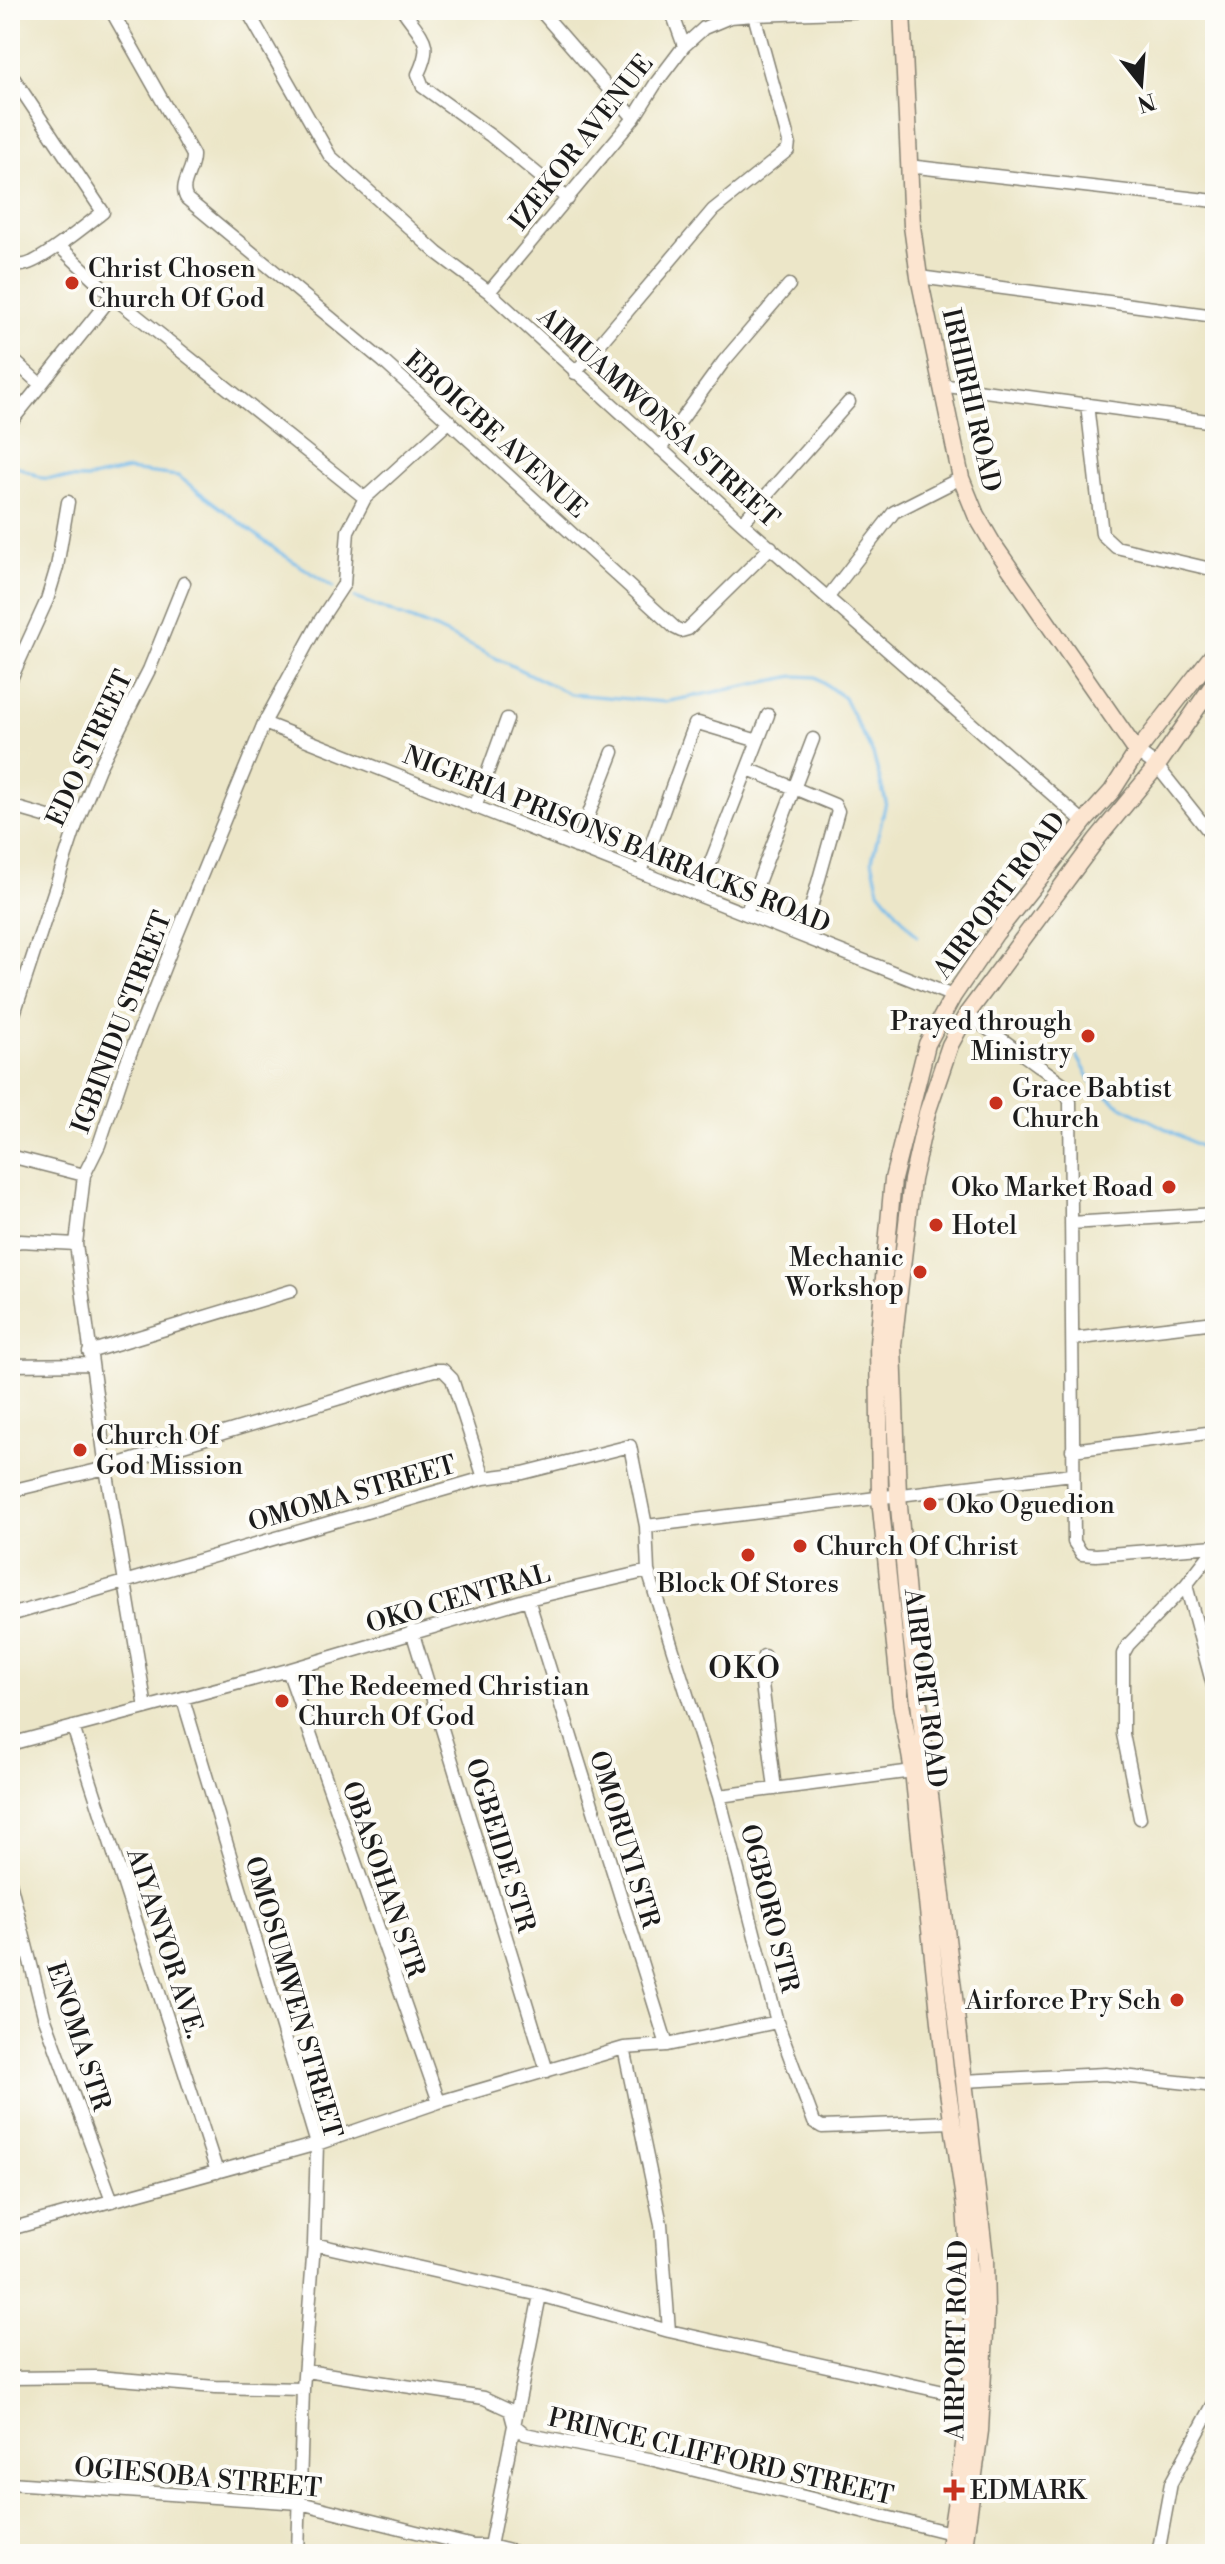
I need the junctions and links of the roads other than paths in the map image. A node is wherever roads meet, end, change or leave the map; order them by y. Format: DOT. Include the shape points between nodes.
graph roads {
  1 [pos="111,10"];
  2 [pos="247,10"];
  3 [pos="403,10"];
  4 [pos="540,10"];
  5 [pos="671,10"];
  6 [pos="902,10"];
  7 [pos="754,15"];
  8 [pos="684,46"];
  9 [pos="10,73"];
  10 [pos="634,118"];
  11 [pos="908,166"];
  12 [pos="568,199"];
  13 [pos="1215,201"];
  14 [pos="59,246"];
  15 [pos="13,260"];
  16 [pos="919,277"];
  17 [pos="789,285"];
  18 [pos="489,292"];
  19 [pos="112,296"];
  20 [pos="1215,316"];
  21 [pos="10,357"];
  22 [pos="575,373"];
  23 [pos="41,385"];
  24 [pos="940,385"];
  25 [pos="849,402"];
  26 [pos="1087,404"];
  27 [pos="450,421"];
  28 [pos="1215,422"];
  29 [pos="10,423"];
  30 [pos="660,449"];
  31 [pos="961,478"];
  32 [pos="365,498"];
  33 [pos="68,502"];
  34 [pos="742,523"];
  35 [pos="771,547"];
  36 [pos="1215,570"];
  37 [pos="184,583"];
  38 [pos="828,597"];
  39 [pos="1215,652"];
  40 [pos="10,681"];
  41 [pos="1215,682"];
  42 [pos="768,715"];
  43 [pos="507,719"];
  44 [pos="264,723"];
  45 [pos="813,739"];
  46 [pos="758,741"];
  47 [pos="613,752"];
  48 [pos="1137,752"];
  49 [pos="1157,766"];
  50 [pos="748,769"];
  51 [pos="794,788"];
  52 [pos="10,806"];
  53 [pos="475,807"];
  54 [pos="1084,822"];
  55 [pos="76,825"];
  56 [pos="1215,839"];
  57 [pos="576,847"];
  58 [pos="641,872"];
  59 [pos="698,895"];
  60 [pos="746,914"];
  61 [pos="803,936"];
  62 [pos="953,996"];
  63 [pos="967,1014"];
  64 [pos="10,1026"];
  65 [pos="10,1156"];
  66 [pos="84,1175"];
  67 [pos="1215,1214"];
  68 [pos="1071,1223"];
  69 [pos="76,1244"];
  70 [pos="10,1245"];
  71 [pos="291,1291"];
  72 [pos="1215,1322"];
  73 [pos="1073,1339"];
  74 [pos="90,1358"];
  75 [pos="10,1365"];
  76 [pos="1215,1432"];
  77 [pos="1072,1450"];
  78 [pos="106,1468"];
  79 [pos="1072,1474"];
  80 [pos="484,1478"];
  81 [pos="10,1491"];
  82 [pos="898,1495"];
  83 [pos="880,1499"];
  84 [pos="646,1526"];
  85 [pos="1215,1547"];
  86 [pos="648,1571"];
  87 [pos="125,1581"];
  88 [pos="1186,1585"];
  89 [pos="528,1599"];
  90 [pos="10,1615"];
  91 [pos="412,1631"];
  92 [pos="764,1656"];
  93 [pos="288,1670"];
  94 [pos="1215,1693"];
  95 [pos="183,1699"];
  96 [pos="146,1708"];
  97 [pos="73,1727"];
  98 [pos="10,1744"];
  99 [pos="913,1771"];
  100 [pos="775,1789"];
  101 [pos="719,1796"];
  102 [pos="1140,1818"];
  103 [pos="10,1882"];
  104 [pos="777,2022"];
  105 [pos="667,2045"];
  106 [pos="624,2048"];
  107 [pos="547,2071"];
  108 [pos="963,2081"];
  109 [pos="1215,2086"];
  110 [pos="439,2102"];
  111 [pos="952,2122"];
  112 [pos="317,2144"];
  113 [pos="217,2172"];
  114 [pos="112,2201"];
  115 [pos="10,2229"];
  116 [pos="314,2244"];
  117 [pos="540,2295"];
  118 [pos="669,2331"];
  119 [pos="306,2371"];
  120 [pos="10,2378"];
  121 [pos="303,2389"];
  122 [pos="971,2398"];
  123 [pos="1215,2401"];
  124 [pos="514,2425"];
  125 [pos="10,2483"];
  126 [pos="300,2503"];
  127 [pos="951,2533"];
  128 [pos="490,2546"];
  129 [pos="472,2550"];
  130 [pos="298,2554"];
  131 [pos="522,2554"];
  132 [pos="948,2554"];
  133 [pos="963,2554"];
  134 [pos="1158,2554"];
  1 -- 27 [label="street, EBOIGBE AVENUE" via="193,155 187,199"];
  2 -- 18 [label="street, AIMUAMWONSA STREET" via="330,156 437,253"];
  3 -- 12 [label="street" via="426,43 418,74 423,87"];
  4 -- 10 [label="street"];
  5 -- 8 [label="street"];
  6 -- 7 [label="street, IZEKOR AVENUE"];
  6 -- 11 [label="main road, IRHIRHI ROAD"];
  7 -- 8 [label="street, IZEKOR AVENUE" via="730,17 704,28"];
  7 -- 22 [label="street" via="788,150 713,210"];
  8 -- 10 [label="street, IZEKOR AVENUE"];
  9 -- 14 [label="street" via="103,212"];
  10 -- 12 [label="street, IZEKOR AVENUE"];
  11 -- 13 [label="street"];
  11 -- 16 [label="main road, IRHIRHI ROAD"];
  12 -- 18 [label="street, IZEKOR AVENUE"];
  14 -- 15 [label="street" via="22,266"];
  14 -- 19 [label="street"];
  16 -- 20 [label="street"];
  16 -- 24 [label="main road, IRHIRHI ROAD"];
  17 -- 30 [label="street" via="724,361"];
  18 -- 22 [label="street, AIMUAMWONSA STREET"];
  19 -- 23 [label="street"];
  19 -- 32 [label="street"];
  21 -- 23 [label="street"];
  22 -- 30 [label="street, AIMUAMWONSA STREET"];
  23 -- 29 [label="street"];
  24 -- 26 [label="street"];
  24 -- 31 [label="main road, IRHIRHI ROAD"];
  25 -- 34 [label="street"];
  26 -- 28 [label="street"];
  26 -- 36 [label="street" via="1102,534 1116,547"];
  27 -- 32 [label="street, IGBINIDU STREET"];
  27 -- 35 [label="street, EBOIGBE AVENUE" via="681,631"];
  30 -- 34 [label="street, AIMUAMWONSA STREET"];
  31 -- 38 [label="street" via="894,512"];
  31 -- 48 [label="main road, IRHIRHI ROAD" via="993,544"];
  32 -- 44 [label="street, IGBINIDU STREET" via="348,531 344,584"];
  33 -- 40 [label="street" via="47,600"];
  34 -- 35 [label="street, AIMUAMWONSA STREET"];
  35 -- 38 [label="street, AIMUAMWONSA STREET"];
  37 -- 55 [label="street, EDO STREET"];
  38 -- 54 [label="street, AIMUAMWONSA STREET"];
  39 -- 48 [label="main road, AIRPORT ROAD"];
  41 -- 49 [label="main road, AIRPORT ROAD"];
  42 -- 46 [label="street"];
  43 -- 53 [label="street"];
  44 -- 53 [label="street, NIGERIA PRISONS BARRACKS ROAD"];
  44 -- 66 [label="street, IGBINIDU STREET"];
  45 -- 51 [label="street"];
  46 -- 50 [label="street"];
  46 -- 58 [label="street" via="695,724"];
  47 -- 57 [label="street"];
  48 -- 49 [label="street"];
  48 -- 54 [label="main road, AIRPORT ROAD"];
  49 -- 56 [label="street"];
  49 -- 63 [label="main road, AIRPORT ROAD"];
  50 -- 51 [label="street"];
  50 -- 59 [label="street"];
  51 -- 60 [label="street"];
  51 -- 61 [label="street" via="838,811"];
  52 -- 55 [label="street"];
  53 -- 57 [label="street, NIGERIA PRISONS BARRACKS ROAD"];
  54 -- 62 [label="main road, AIRPORT ROAD"];
  55 -- 64 [label="street, EDO STREET"];
  57 -- 58 [label="street, NIGERIA PRISONS BARRACKS ROAD"];
  58 -- 59 [label="street, NIGERIA PRISONS BARRACKS ROAD"];
  59 -- 60 [label="street, NIGERIA PRISONS BARRACKS ROAD"];
  60 -- 61 [label="street, NIGERIA PRISONS BARRACKS ROAD"];
  61 -- 62 [label="street, NIGERIA PRISONS BARRACKS ROAD"];
  62 -- 83 [label="main road, AIRPORT ROAD" via="927,1044 893,1179 878,1343"];
  63 -- 68 [label="street" via="1062,1083 1067,1092"];
  63 -- 82 [label="main road, AIRPORT ROAD" via="950,1045 927,1113 912,1180 893,1345"];
  65 -- 66 [label="street"];
  66 -- 69 [label="street, IGBINIDU STREET"];
  67 -- 68 [label="street"];
  68 -- 73 [label="street"];
  69 -- 70 [label="street"];
  69 -- 74 [label="street, IGBINIDU STREET"];
  71 -- 74 [label="street"];
  72 -- 73 [label="street"];
  73 -- 77 [label="street"];
  74 -- 75 [label="street"];
  74 -- 78 [label="street, IGBINIDU STREET"];
  76 -- 77 [label="street"];
  77 -- 79 [label="street"];
  78 -- 80 [label="street" via="443,1370 452,1379"];
  78 -- 81 [label="street"];
  78 -- 87 [label="street, IGBINIDU STREET"];
  79 -- 82 [label="street"];
  79 -- 85 [label="street" via="1074,1542 1082,1554"];
  80 -- 84 [label="street, OMOMA STREET" via="630,1446"];
  80 -- 87 [label="street, OMOMA STREET"];
  82 -- 83 [label="street"];
  82 -- 108 [label="main road, AIRPORT ROAD"];
  83 -- 84 [label="street"];
  83 -- 99 [label="main road, AIRPORT ROAD"];
  84 -- 86 [label="street"];
  85 -- 88 [label="street"];
  86 -- 89 [label="street, OKO CENTRAL"];
  86 -- 101 [label="street, OGBORO STR"];
  87 -- 90 [label="street, OMOMA STREET"];
  87 -- 96 [label="street, IGBINIDU STREET"];
  88 -- 94 [label="street"];
  88 -- 102 [label="street" via="1123,1654 1123,1734"];
  89 -- 91 [label="street, OKO CENTRAL"];
  89 -- 105 [label="street, OMORUYI STR"];
  91 -- 93 [label="street, OKO CENTRAL"];
  91 -- 107 [label="street, OGBEIDE STR"];
  92 -- 100 [label="street" via="762,1684"];
  93 -- 95 [label="street, OKO CENTRAL"];
  93 -- 110 [label="street, OBASOHAN STR"];
  95 -- 96 [label="street, OKO CENTRAL"];
  95 -- 112 [label="street, OMOSUMWEN STREET"];
  96 -- 97 [label="street, OKO CENTRAL"];
  97 -- 98 [label="street, OKO CENTRAL"];
  97 -- 113 [label="street, AIYANYOR AVE."];
  99 -- 100 [label="street"];
  99 -- 111 [label="main road, AIRPORT ROAD"];
  100 -- 101 [label="street"];
  101 -- 104 [label="street, OGBORO STR"];
  103 -- 114 [label="street, ENOMA STR" via="44,2016"];
  104 -- 105 [label="street"];
  104 -- 111 [label="street, OGBORO STR" via="814,2122 822,2127"];
  105 -- 106 [label="street"];
  106 -- 107 [label="street"];
  106 -- 118 [label="street" via="661,2224"];
  107 -- 110 [label="street"];
  108 -- 109 [label="street" via="1105,2074"];
  108 -- 133 [label="main road, AIRPORT ROAD" via="981,2206 986,2313 977,2465"];
  110 -- 112 [label="street"];
  111 -- 122 [label="main road, AIRPORT ROAD" via="966,2219"];
  112 -- 113 [label="street"];
  112 -- 116 [label="street, OMOSUMWEN STREET"];
  113 -- 114 [label="street"];
  114 -- 115 [label="street"];
  116 -- 117 [label="street"];
  116 -- 119 [label="street, OMOSUMWEN STREET"];
  117 -- 118 [label="street"];
  117 -- 124 [label="street"];
  118 -- 122 [label="street"];
  119 -- 121 [label="street, OMOSUMWEN STREET"];
  119 -- 124 [label="street, PRINCE CLIFFORD STREET" via="484,2398 510,2410"];
  120 -- 121 [label="street" via="97,2377"];
  121 -- 126 [label="street, OMOSUMWEN STREET"];
  122 -- 127 [label="main road, AIRPORT ROAD"];
  123 -- 134 [label="street" via="1171,2483"];
  124 -- 127 [label="street, PRINCE CLIFFORD STREET" via="525,2434"];
  124 -- 128 [label="street"];
  125 -- 126 [label="street, OGIESOBA STREET"];
  126 -- 129 [label="street, OGIESOBA STREET"];
  126 -- 130 [label="street, OMOSUMWEN STREET"];
  127 -- 132 [label="main road, AIRPORT ROAD"];
  128 -- 129 [label="street, OGIESOBA STREET"];
  128 -- 131 [label="street, OGIESOBA STREET"];
}
